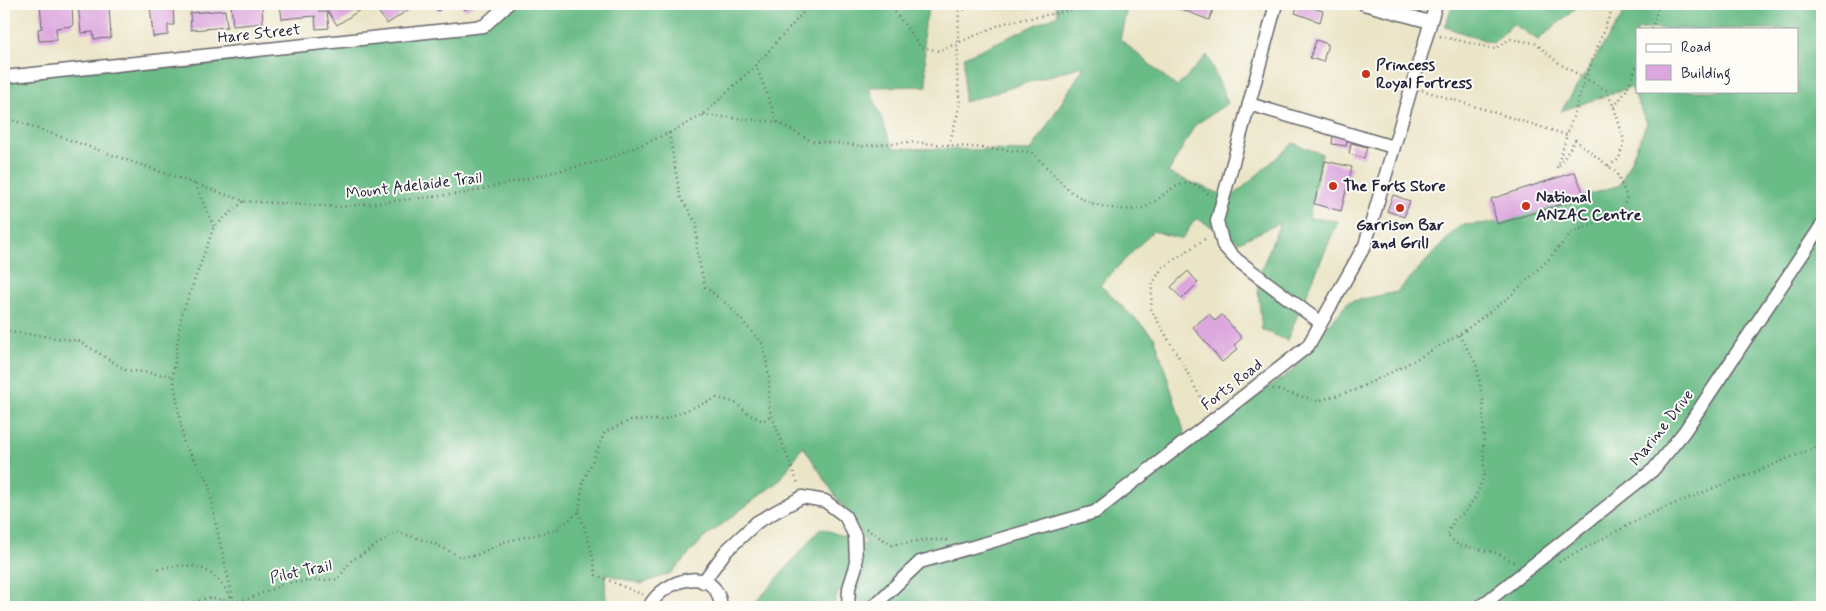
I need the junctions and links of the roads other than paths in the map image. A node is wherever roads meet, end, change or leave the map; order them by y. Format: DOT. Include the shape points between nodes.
graph roads {
  1 [pos="508,4"];
  2 [pos="1276,4"];
  3 [pos="1364,4"];
  4 [pos="1436,4"];
  5 [pos="1429,28"];
  6 [pos="4,77"];
  7 [pos="1249,104"];
  8 [pos="1394,147"];
  9 [pos="1822,225"];
  10 [pos="1321,323"];
  11 [pos="703,582"];
  12 [pos="651,603"];
  13 [pos="721,607"];
  14 [pos="848,607"];
  15 [pos="873,607"];
  16 [pos="1480,607"];
  1 -- 6 [label="street, Hare Street" via="484,26"];
  2 -- 7 [label="street"];
  3 -- 5 [label="street"];
  4 -- 5 [label="street, Forts Road"];
  5 -- 8 [label="street, Forts Road"];
  7 -- 8 [label="street"];
  7 -- 10 [label="street" via="1218,220 1223,245 1237,260"];
  8 -- 10 [label="street, Forts Road" via="1365,244"];
  9 -- 16 [label="street, Marine Drive" via="1684,432 1653,470"];
  10 -- 15 [label="street, Forts Road" via="1308,346 1095,512 920,562"];
  11 -- 12 [label="street" via="692,578 675,582"];
  11 -- 13 [label="street" via="718,595"];
  11 -- 14 [label="street" via="726,552 757,522 802,497 825,501 845,516 855,536 856,566 849,588"];
}
